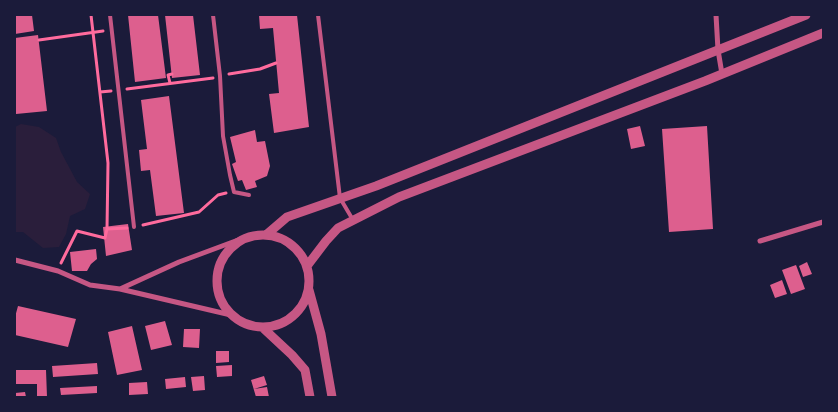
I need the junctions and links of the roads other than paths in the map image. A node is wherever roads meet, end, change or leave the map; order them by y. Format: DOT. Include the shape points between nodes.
graph roads {
  1 [pos="110,15"];
  2 [pos="213,15"];
  3 [pos="318,15"];
  4 [pos="716,15"];
  5 [pos="806,15"];
  6 [pos="823,33"];
  7 [pos="718,50"];
  8 [pos="722,74"];
  9 [pos="249,195"];
  10 [pos="340,198"];
  11 [pos="353,220"];
  12 [pos="823,222"];
  13 [pos="134,227"];
  14 [pos="266,234"];
  15 [pos="249,236"];
  16 [pos="760,241"];
  17 [pos="15,260"];
  18 [pos="307,266"];
  19 [pos="120,289"];
  20 [pos="309,290"];
  21 [pos="231,316"];
  22 [pos="263,328"];
  23 [pos="310,397"];
  24 [pos="332,397"];
  1 -- 13 [label="lane"];
  2 -- 9 [label="lane" via="223,136 234,192"];
  3 -- 10 [label="lane"];
  4 -- 7 [label="street"];
  5 -- 7 [label="street"];
  6 -- 8 [label="street"];
  7 -- 8 [label="street"];
  7 -- 10 [label="street"];
  8 -- 11 [label="street" via="399,197"];
  10 -- 11 [label="lane"];
  10 -- 14 [label="street" via="287,217"];
  11 -- 18 [label="street" via="338,228"];
  12 -- 16 [label="street"];
  14 -- 15 [label="street"];
  14 -- 18 [label="street" via="284,239 298,250"];
  15 -- 19 [label="street"];
  15 -- 21 [label="street" via="232,246 220,262 216,281 220,300"];
  17 -- 19 [label="street" via="58,271 90,285"];
  18 -- 20 [label="street"];
  19 -- 21 [label="street"];
  20 -- 22 [label="street" via="302,308 288,321"];
  20 -- 24 [label="street"];
  21 -- 22 [label="street" via="250,326"];
  22 -- 23 [label="street" via="306,370"];
}
